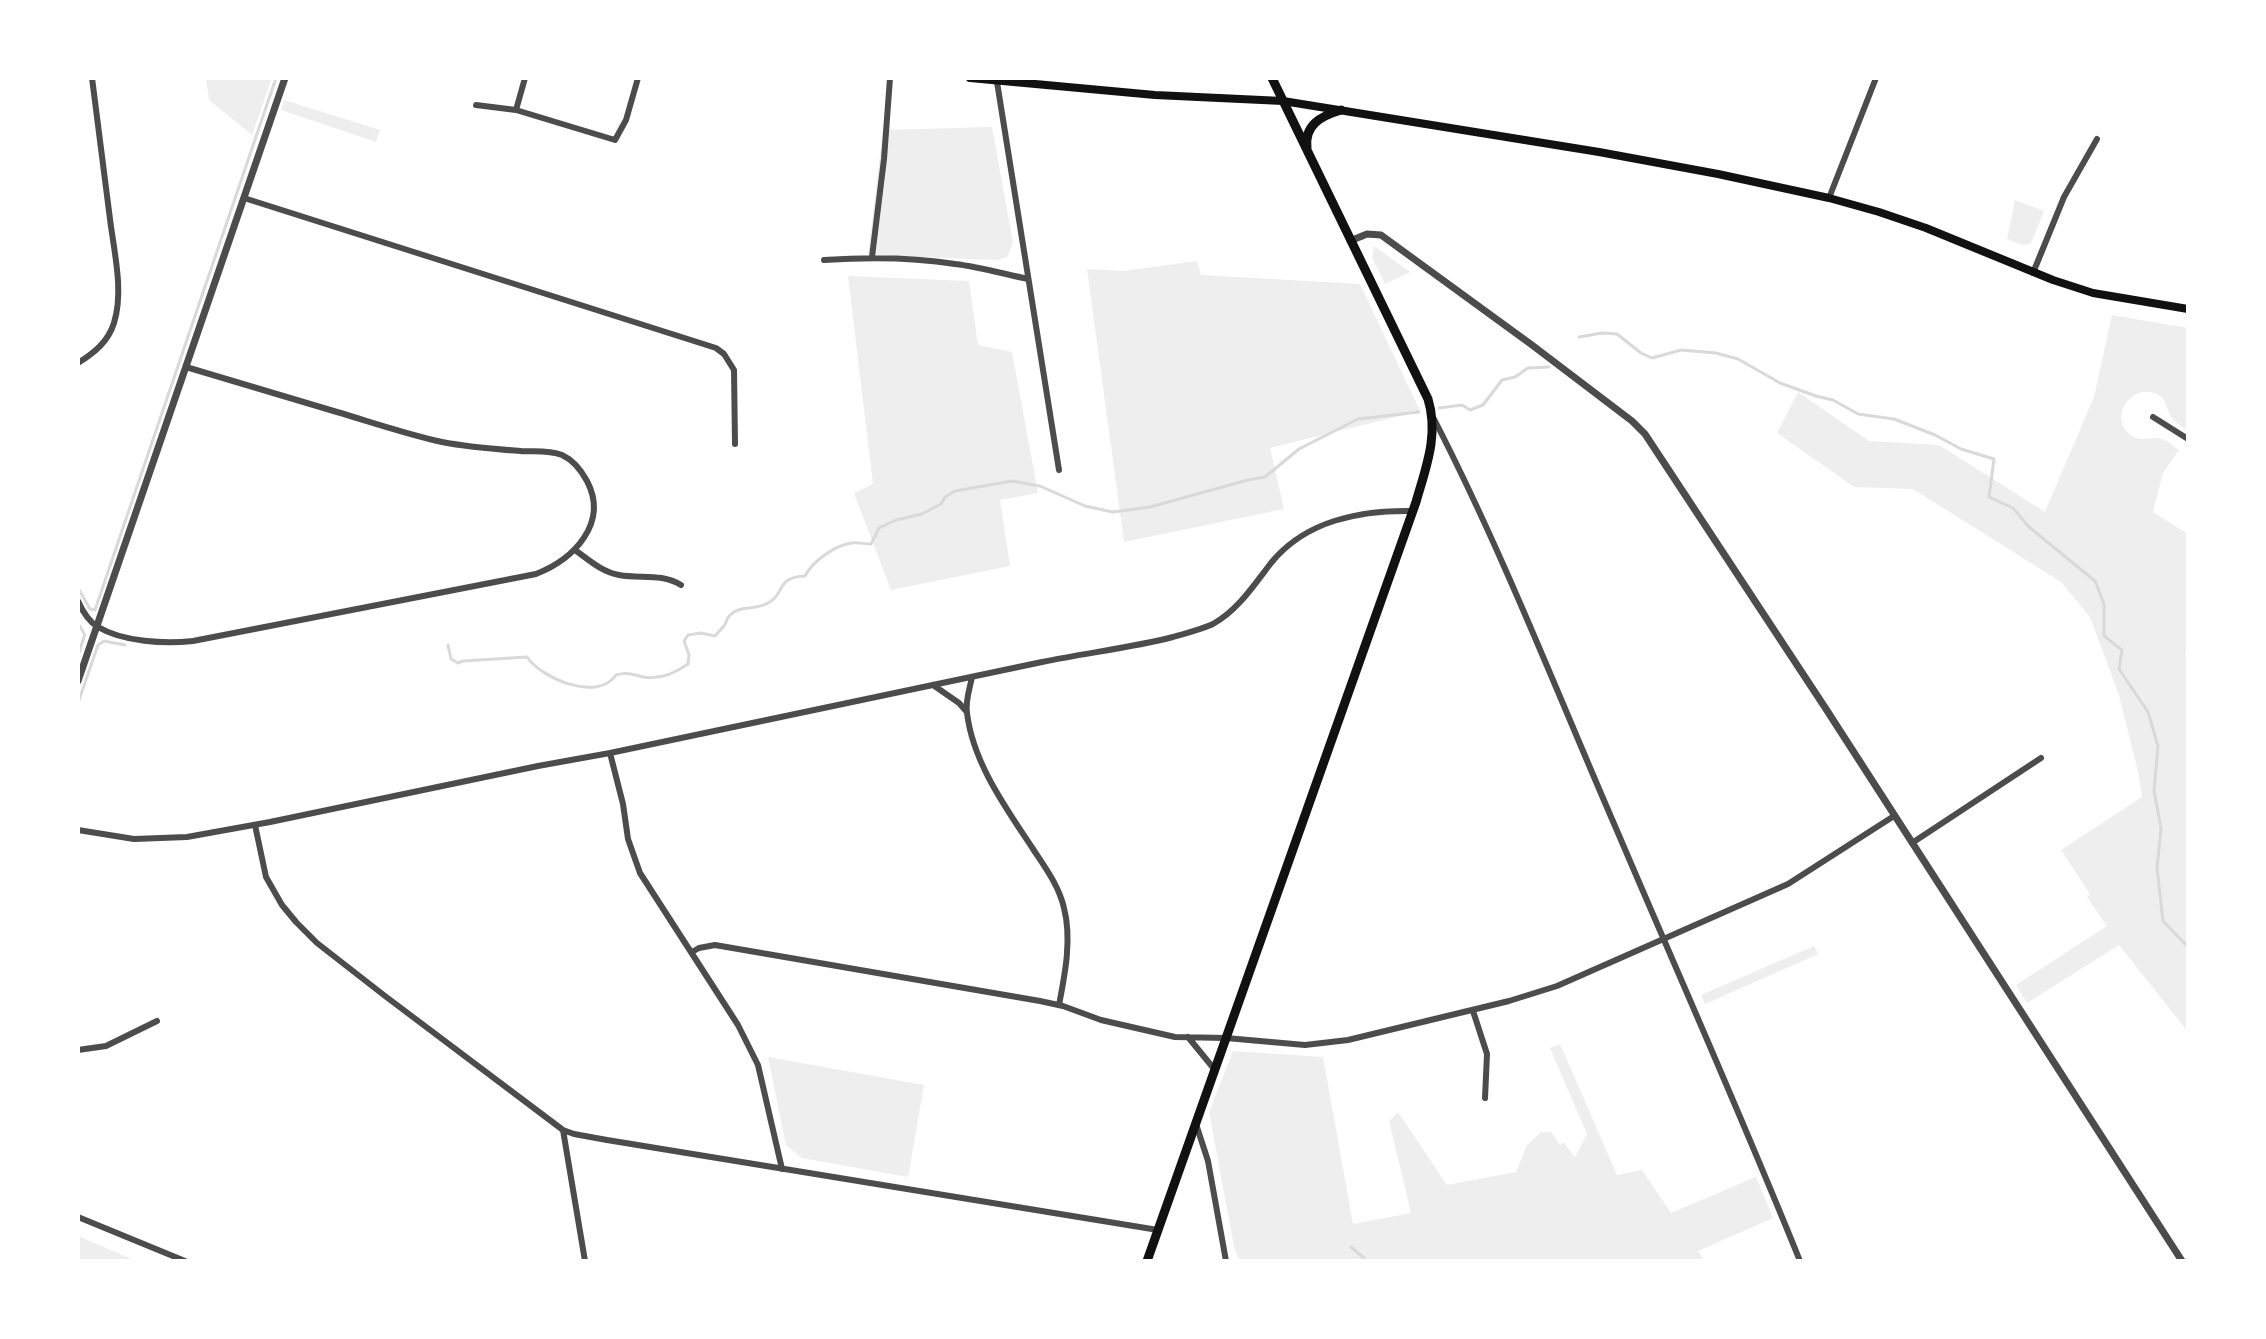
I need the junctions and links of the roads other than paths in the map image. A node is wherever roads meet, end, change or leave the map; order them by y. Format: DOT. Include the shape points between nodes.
graph roads {
  1 [pos="92,78"];
  2 [pos="285,78"];
  3 [pos="525,78"];
  4 [pos="638,78"];
  5 [pos="890,78"];
  6 [pos="970,78"];
  7 [pos="1272,78"];
  8 [pos="1876,78"];
  9 [pos="997,82"];
  10 [pos="1283,101"];
  11 [pos="476,105"];
  12 [pos="516,110"];
  13 [pos="1341,110"];
  14 [pos="2097,139"];
  15 [pos="1311,163"];
  16 [pos="244,198"];
  17 [pos="1829,198"];
  18 [pos="1350,241"];
  19 [pos="872,257"];
  20 [pos="824,260"];
  21 [pos="2033,273"];
  22 [pos="1028,279"];
  23 [pos="2188,309"];
  24 [pos="78,363"];
  25 [pos="186,367"];
  26 [pos="1433,416"];
  27 [pos="2153,417"];
  28 [pos="2188,439"];
  29 [pos="735,444"];
  30 [pos="1059,470"];
  31 [pos="1413,511"];
  32 [pos="575,550"];
  33 [pos="681,585"];
  34 [pos="78,601"];
  35 [pos="97,627"];
  36 [pos="972,677"];
  37 [pos="78,681"];
  38 [pos="933,685"];
  39 [pos="966,711"];
  40 [pos="610,753"];
  41 [pos="2041,758"];
  42 [pos="1894,816"];
  43 [pos="255,825"];
  44 [pos="78,830"];
  45 [pos="1912,843"];
  46 [pos="1663,939"];
  47 [pos="692,952"];
  48 [pos="1059,1005"];
  49 [pos="1473,1011"];
  50 [pos="157,1021"];
  51 [pos="1188,1037"];
  52 [pos="1226,1038"];
  53 [pos="78,1050"];
  54 [pos="1215,1070"];
  55 [pos="1485,1098"];
  56 [pos="1196,1124"];
  57 [pos="563,1130"];
  58 [pos="782,1169"];
  59 [pos="78,1217"];
  60 [pos="1158,1230"];
  61 [pos="185,1261"];
  62 [pos="585,1261"];
  63 [pos="1147,1261"];
  64 [pos="1226,1261"];
  65 [pos="1800,1261"];
  66 [pos="2182,1261"];
  1 -- 24 [label="street" via="119,300 108,338"];
  2 -- 16 [label="street"];
  3 -- 12 [label="street"];
  4 -- 12 [label="street" via="615,140"];
  5 -- 19 [label="street"];
  6 -- 9 [label="main road"];
  7 -- 10 [label="main road"];
  8 -- 17 [label="street"];
  9 -- 10 [label="main road"];
  9 -- 22 [label="street"];
  10 -- 13 [label="main road"];
  10 -- 15 [label="main road"];
  11 -- 12 [label="street"];
  13 -- 15 [label="main road" via="1317,120 1308,131"];
  13 -- 17 [label="main road" via="1599,152"];
  14 -- 21 [label="street" via="2064,197"];
  15 -- 18 [label="main road"];
  16 -- 25 [label="street"];
  16 -- 29 [label="street" via="716,348 734,370"];
  17 -- 21 [label="main road" via="1904,220"];
  18 -- 26 [label="main road"];
  18 -- 42 [label="street" via="1381,235 1645,434"];
  19 -- 20 [label="street"];
  19 -- 22 [label="street" via="955,264"];
  21 -- 23 [label="main road" via="2093,293"];
  22 -- 30 [label="street"];
  25 -- 32 [label="street" via="420,437 562,455 586,479 593,500 592,520"];
  25 -- 35 [label="street"];
  26 -- 31 [label="main road" via="1431,450"];
  26 -- 46 [label="street" via="1481,515"];
  27 -- 28 [label="street"];
  31 -- 36 [label="street" via="1371,512 1312,529 1286,547 1233,609 1211,625 1153,642"];
  31 -- 52 [label="main road"];
  32 -- 33 [label="street" via="616,574 660,576"];
  32 -- 35 [label="street" via="536,574 193,641 153,642"];
  34 -- 35 [label="street"];
  35 -- 37 [label="street"];
  36 -- 38 [label="street"];
  36 -- 39 [label="street"];
  38 -- 39 [label="street"];
  38 -- 40 [label="street"];
  39 -- 48 [label="street" via="990,781 1063,905 1067,951"];
  40 -- 43 [label="street"];
  40 -- 47 [label="street" via="640,873"];
  41 -- 45 [label="street"];
  42 -- 45 [label="street"];
  42 -- 46 [label="street" via="1788,884"];
  43 -- 44 [label="street" via="160,839"];
  43 -- 57 [label="street" via="266,877 282,905 317,943"];
  45 -- 66 [label="street"];
  46 -- 49 [label="street" via="1557,986"];
  46 -- 65 [label="street"];
  47 -- 48 [label="street" via="715,945"];
  47 -- 58 [label="street" via="754,1054"];
  48 -- 51 [label="street" via="1149,1033"];
  49 -- 52 [label="street" via="1323,1044"];
  49 -- 55 [label="street" via="1487,1054"];
  50 -- 53 [label="street" via="106,1046"];
  51 -- 52 [label="street"];
  51 -- 54 [label="street"];
  52 -- 54 [label="main road"];
  54 -- 56 [label="main road"];
  56 -- 60 [label="main road"];
  56 -- 64 [label="street"];
  57 -- 58 [label="street"];
  57 -- 62 [label="street"];
  58 -- 60 [label="street"];
  59 -- 61 [label="street"];
  60 -- 63 [label="main road"];
}
